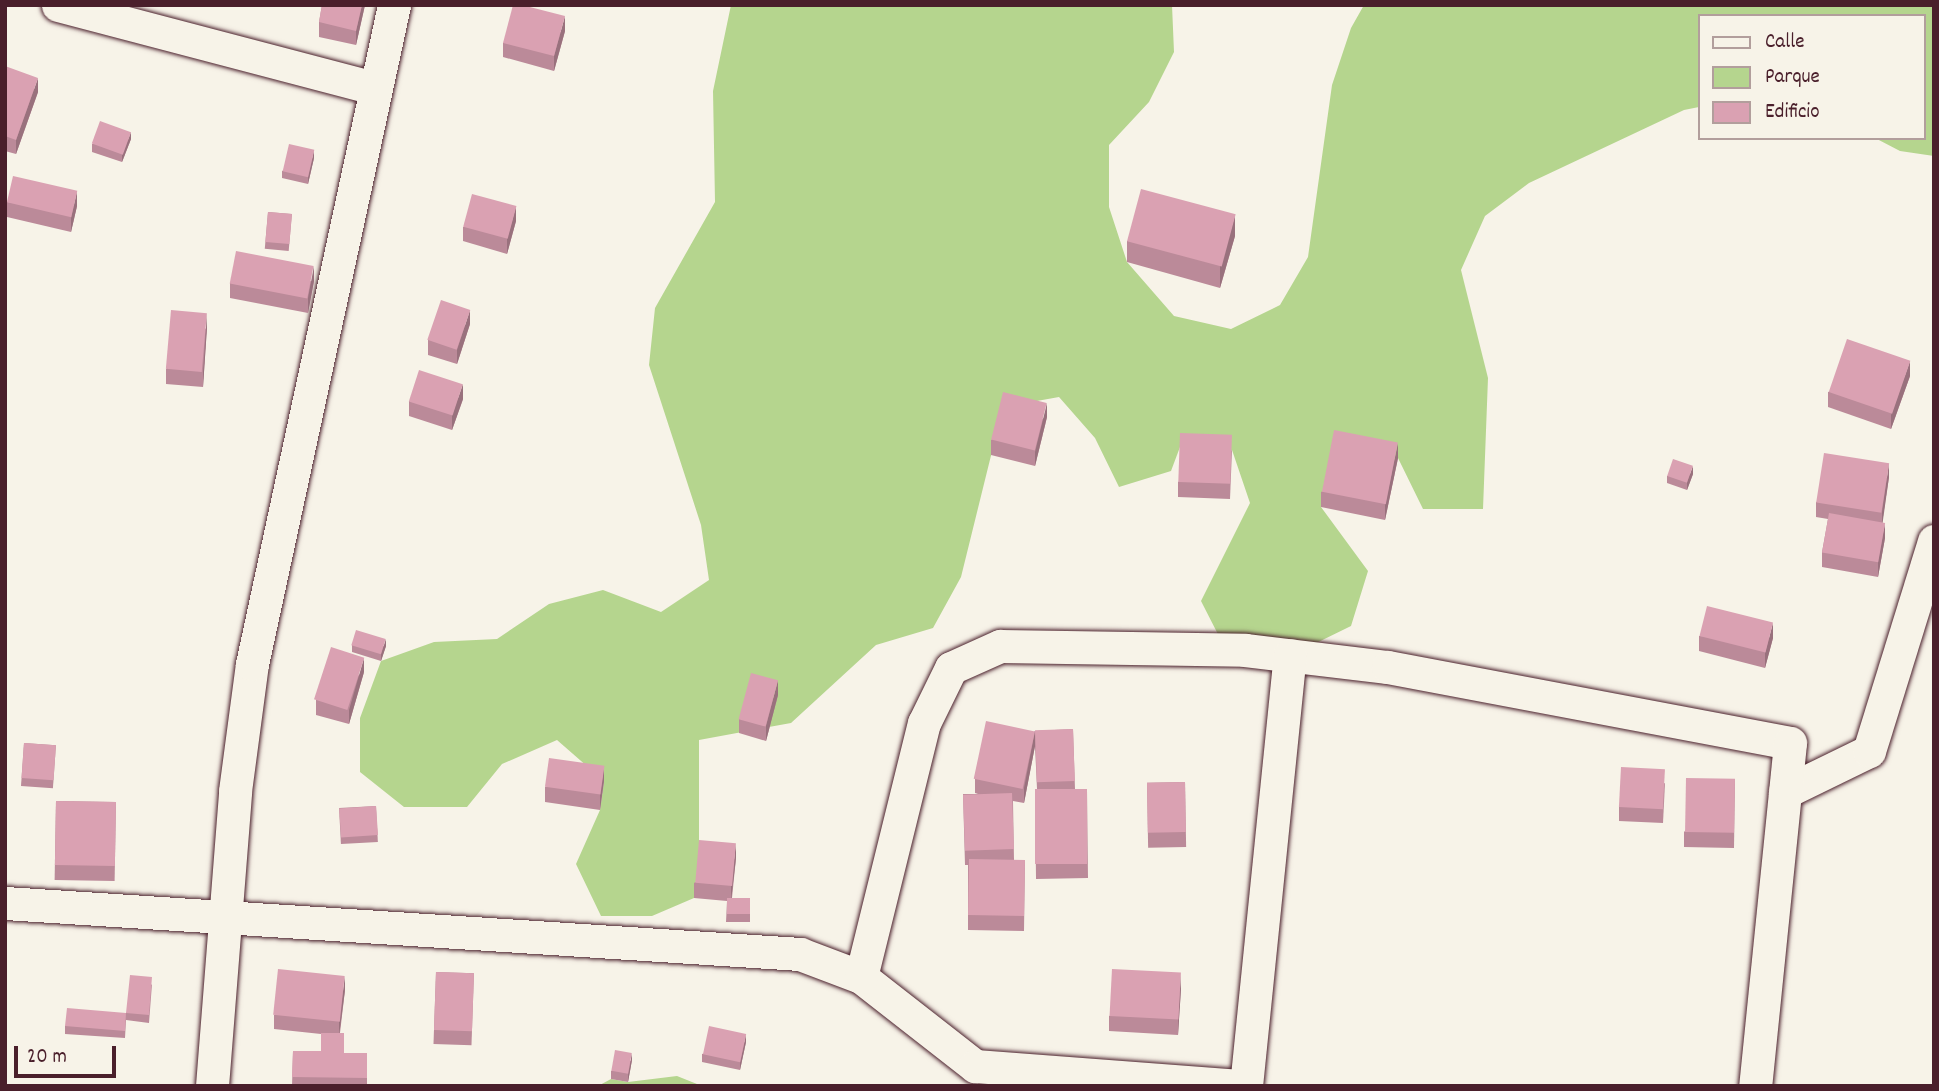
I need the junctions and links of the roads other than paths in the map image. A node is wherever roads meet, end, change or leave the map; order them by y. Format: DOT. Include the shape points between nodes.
graph roads {
  1 [pos="58,5"];
  2 [pos="394,5"];
  3 [pos="375,88"];
  4 [pos="1934,541"];
  5 [pos="1290,655"];
  6 [pos="1786,792"];
  7 [pos="5,903"];
  8 [pos="224,918"];
  9 [pos="861,977"];
  10 [pos="212,1086"];
  11 [pos="1245,1086"];
  12 [pos="1755,1086"];
  1 -- 3 [label="street"];
  2 -- 3 [label="street"];
  3 -- 8 [label="street" via="252,664"];
  4 -- 6 [label="street" via="1870,751"];
  5 -- 6 [label="street" via="1388,667 1790,743"];
  5 -- 9 [label="street" via="1245,650 1000,646 951,668 924,723"];
  5 -- 11 [label="street"];
  6 -- 12 [label="street"];
  7 -- 8 [label="street"];
  8 -- 9 [label="street" via="800,954"];
  8 -- 10 [label="street"];
  9 -- 11 [label="street" via="975,1066"];
}
